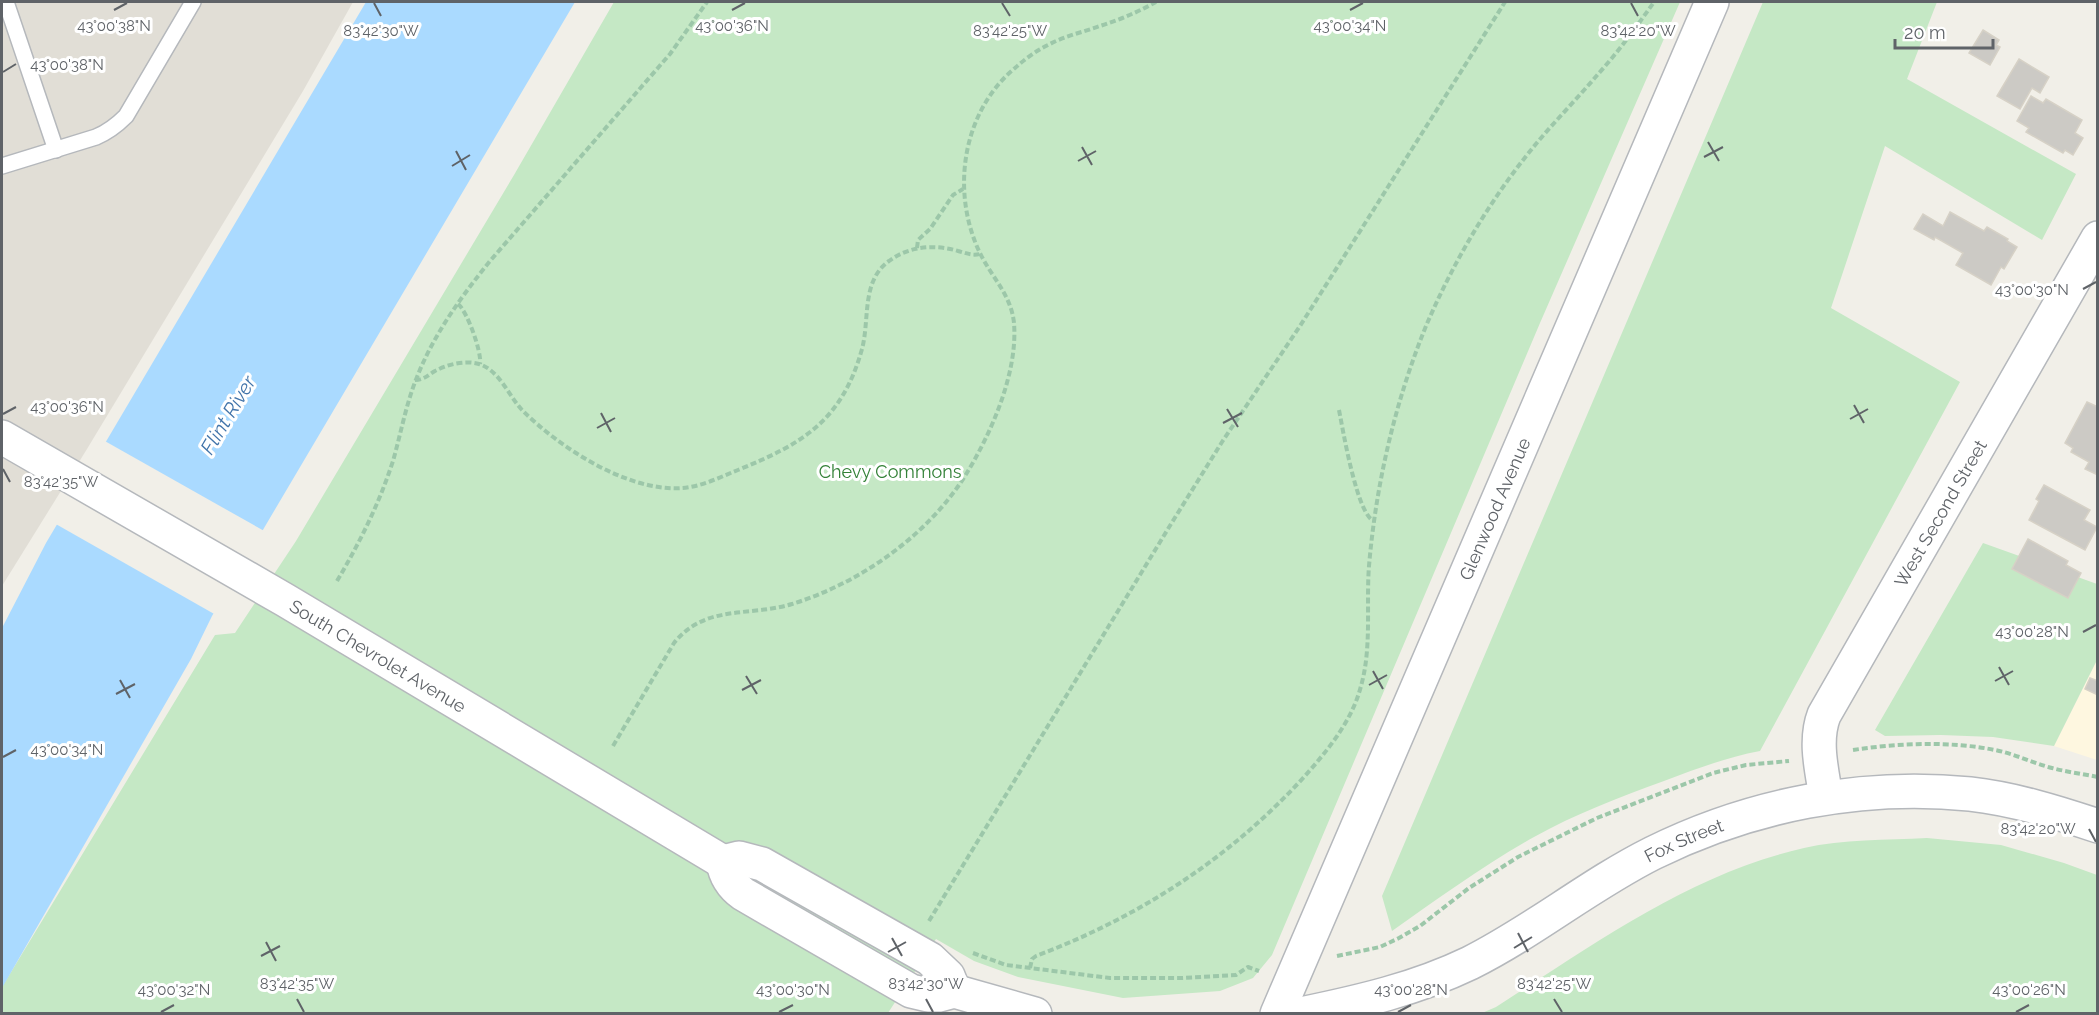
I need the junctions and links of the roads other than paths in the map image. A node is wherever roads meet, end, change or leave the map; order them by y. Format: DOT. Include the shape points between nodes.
graph roads {
  1 [pos="6,2"];
  2 [pos="193,2"];
  3 [pos="1712,2"];
  4 [pos="56,150"];
  5 [pos="2,166"];
  6 [pos="2097,238"];
  7 [pos="2,437"];
  8 [pos="1826,797"];
  9 [pos="2097,826"];
  10 [pos="1035,1014"];
  11 [pos="1277,1014"];
  12 [pos="1301,1014"];
  1 -- 4 [label="lane"];
  2 -- 4 [label="lane" via="126,116 108,132"];
  3 -- 11 [label="street, Glenwood Avenue"];
  4 -- 5 [label="lane"];
  6 -- 8 [label="street, West Second Street" via="1824,715 1819,741"];
  7 -- 10 [label="street, South Chevrolet Avenue" via="285,600 723,862 739,858 762,864 930,959 948,976 954,991"];
  8 -- 9 [label="street, Fox Street" via="1912,792 1971,794 2028,805"];
  8 -- 12 [label="street, Fox Street" via="1746,817 1653,853 1498,947 1446,973 1394,993"];
}
